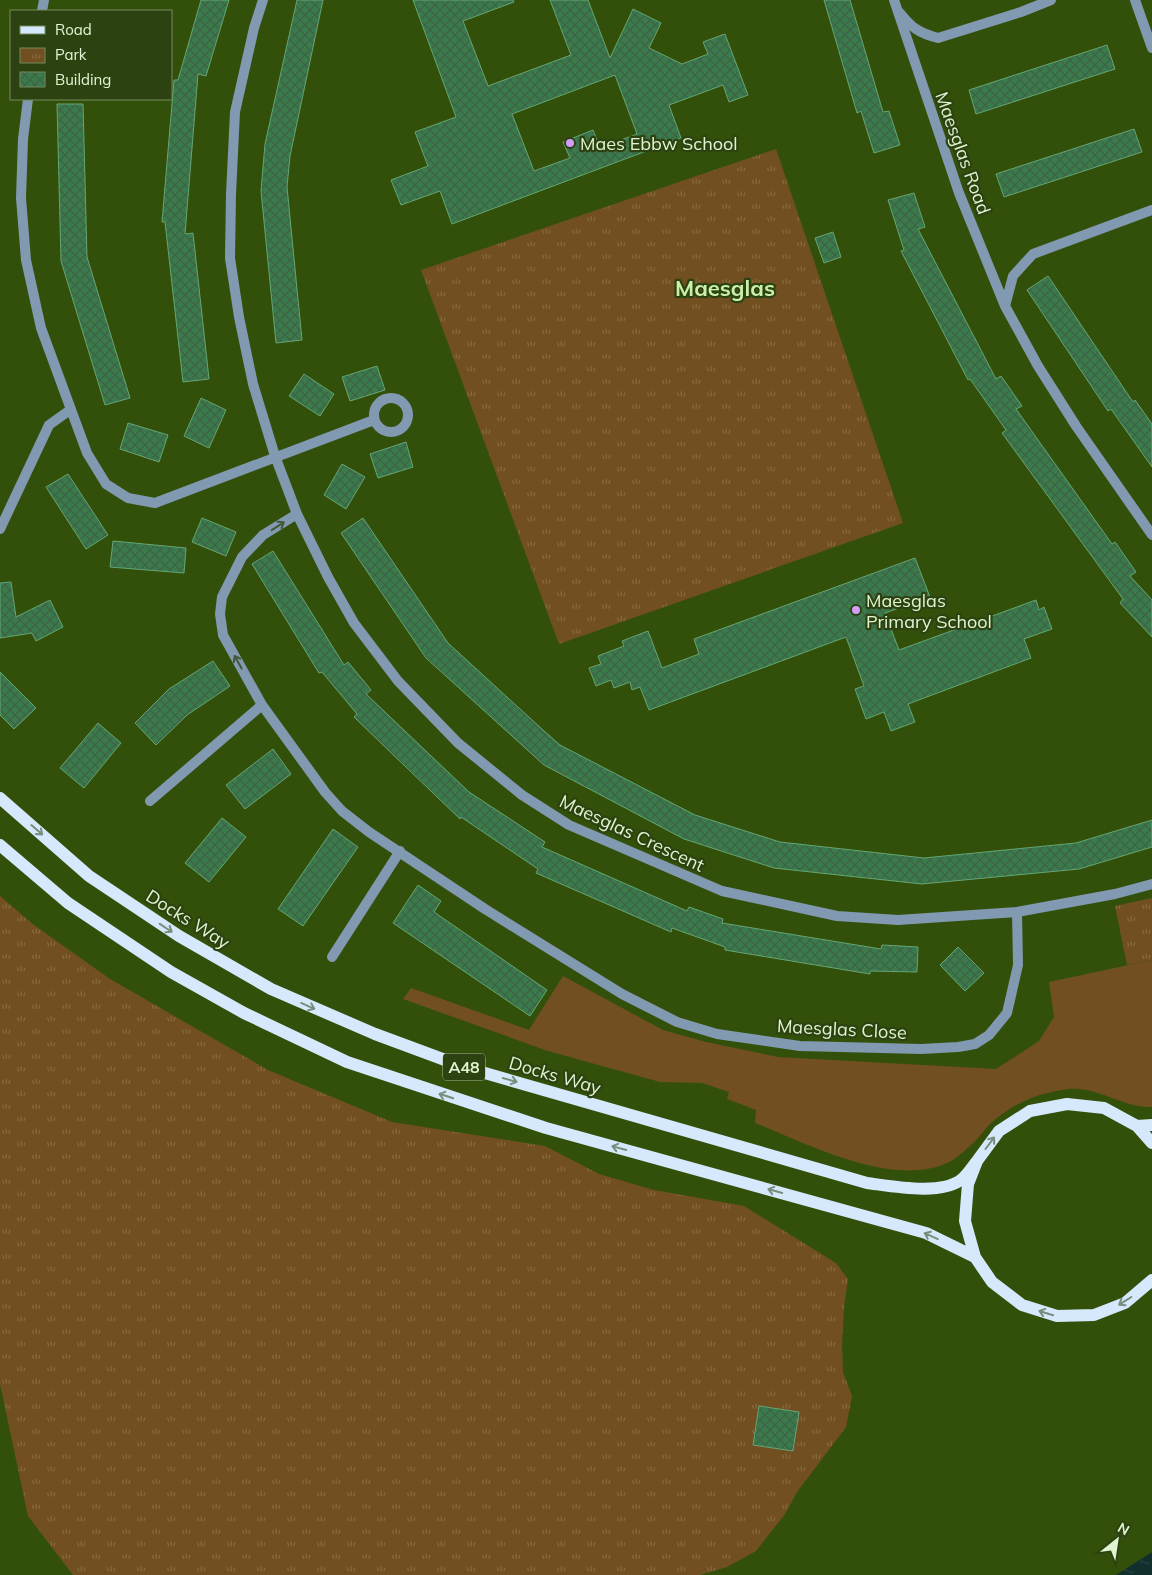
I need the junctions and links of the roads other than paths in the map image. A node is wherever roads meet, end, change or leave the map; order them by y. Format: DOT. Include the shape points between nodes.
graph roads {
  1 [pos="264,0"];
  2 [pos="1052,0"];
  3 [pos="1135,0"];
  4 [pos="895,4"];
  5 [pos="1152,48"];
  6 [pos="28,100"];
  7 [pos="1152,210"];
  8 [pos="1005,306"];
  9 [pos="70,410"];
  10 [pos="374,420"];
  11 [pos="276,456"];
  12 [pos="297,514"];
  13 [pos="0,529"];
  14 [pos="1152,535"];
  15 [pos="262,705"];
  16 [pos="0,798"];
  17 [pos="150,801"];
  18 [pos="0,845"];
  19 [pos="400,851"];
  20 [pos="1152,884"];
  21 [pos="1017,912"];
  22 [pos="332,957"];
  23 [pos="1152,1124"];
  24 [pos="1137,1126"];
  25 [pos="1152,1143"];
  26 [pos="976,1161"];
  27 [pos="976,1257"];
  28 [pos="1152,1280"];
  1 -- 11 [label="street, Maesglas Crescent" via="254,28 235,112 230,258 253,384"];
  2 -- 4 [label="street, Maesglas Road" via="938,38 911,26"];
  3 -- 5 [label="street"];
  4 -- 8 [label="street, Maesglas Road" via="959,193"];
  6 -- 9 [label="street" via="21,198 26,260 41,328"];
  7 -- 8 [label="street" via="1033,254 1014,276"];
  8 -- 14 [label="street, Maesglas Road" via="1076,426"];
  9 -- 11 [label="street" via="87,453 106,484 128,498 155,503"];
  9 -- 13 [label="street" via="49,425"];
  10 -- 11 [label="street"];
  11 -- 12 [label="street, Maesglas Crescent"];
  15 -- 12 [label="street, Maesglas Close, one-way" via="223,635 222,597 242,557 263,535"];
  12 -- 21 [label="street, Maesglas Crescent" via="354,623 398,681 458,743 522,795 569,825 722,891 836,916 898,920"];
  15 -- 17 [label="street"];
  15 -- 19 [label="street, Maesglas Close" via="324,792 369,832"];
  16 -- 26 [label="main road, Docks Way / A48, one-way" via="90,876 179,936 270,989 375,1034 464,1067 867,1183 907,1189 942,1187 961,1180"];
  27 -- 18 [label="main road, A48, one-way" via="926,1233 546,1128 347,1062 244,1013 171,972 68,903"];
  19 -- 21 [label="street, Maesglas Close" via="622,994 677,1022 717,1034 800,1046 921,1049 975,1044 989,1035 1006,1013 1018,965"];
  19 -- 22 [label="street"];
  20 -- 21 [label="street, Maesglas Crescent"];
  23 -- 24 [label="main road"];
  24 -- 25 [label="main road, Docks Way"];
  26 -- 24 [label="main road, Docks Way, one-way" via="999,1132 1030,1112 1067,1104 1104,1108"];
  26 -- 27 [label="main road" via="968,1184 965,1221"];
  28 -- 27 [label="main road, one-way" via="1125,1303 1094,1315 1057,1316 1022,1305 992,1282"];
}
